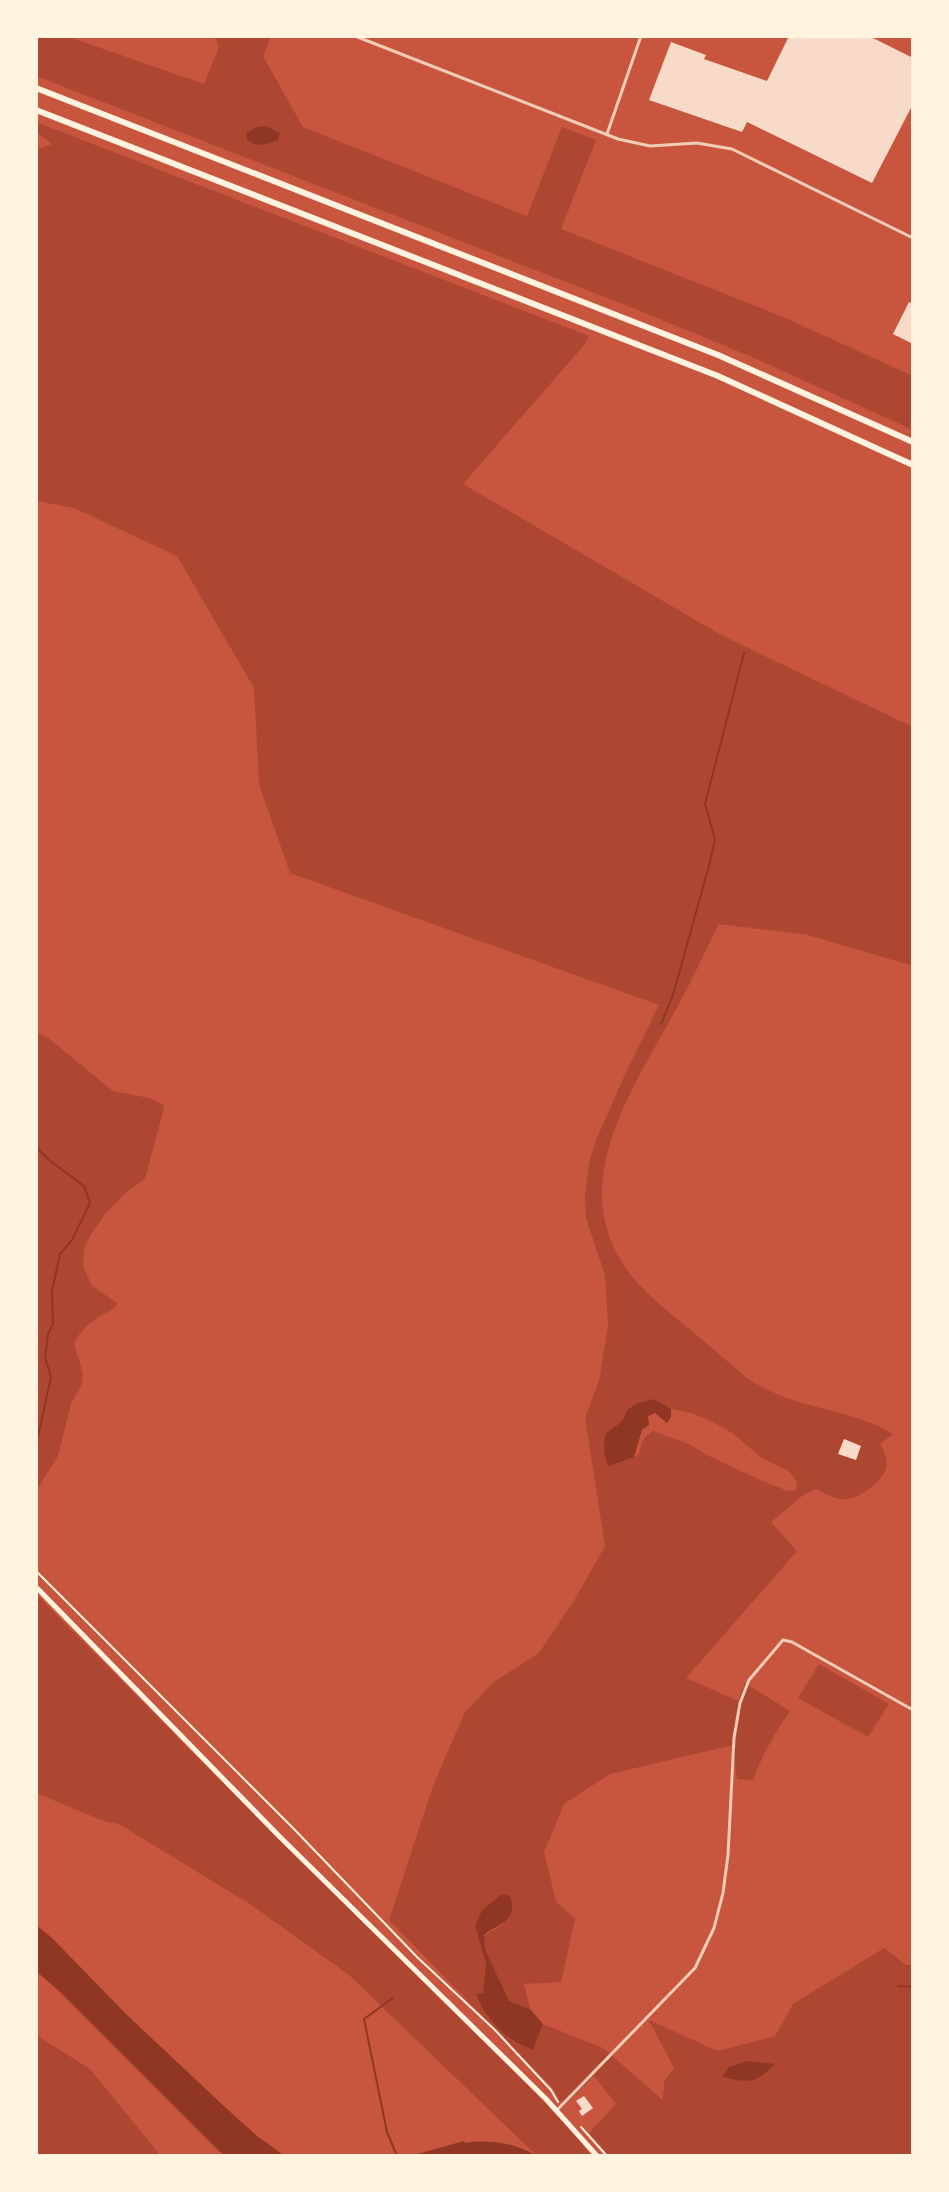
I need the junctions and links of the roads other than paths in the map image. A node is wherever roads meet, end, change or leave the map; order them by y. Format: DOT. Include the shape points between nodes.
graph roads {
  1 [pos="355,36"];
  2 [pos="641,36"];
  3 [pos="36,88"];
  4 [pos="36,110"];
  5 [pos="607,134"];
  6 [pos="913,238"];
  7 [pos="913,442"];
  8 [pos="913,465"];
  9 [pos="36,1587"];
  10 [pos="913,1710"];
  11 [pos="559,2108"];
  12 [pos="597,2156"];
  1 -- 5 [label="street"];
  2 -- 5 [label="street"];
  3 -- 7 [label="highway" via="718,355"];
  4 -- 8 [label="highway" via="718,376"];
  5 -- 6 [label="street" via="650,146 697,143 732,149"];
  9 -- 11 [label="main road" via="280,1837"];
  10 -- 11 [label="street" via="783,1640 749,1680 740,1703 723,1893 695,1968"];
  11 -- 12 [label="main road"];
}
